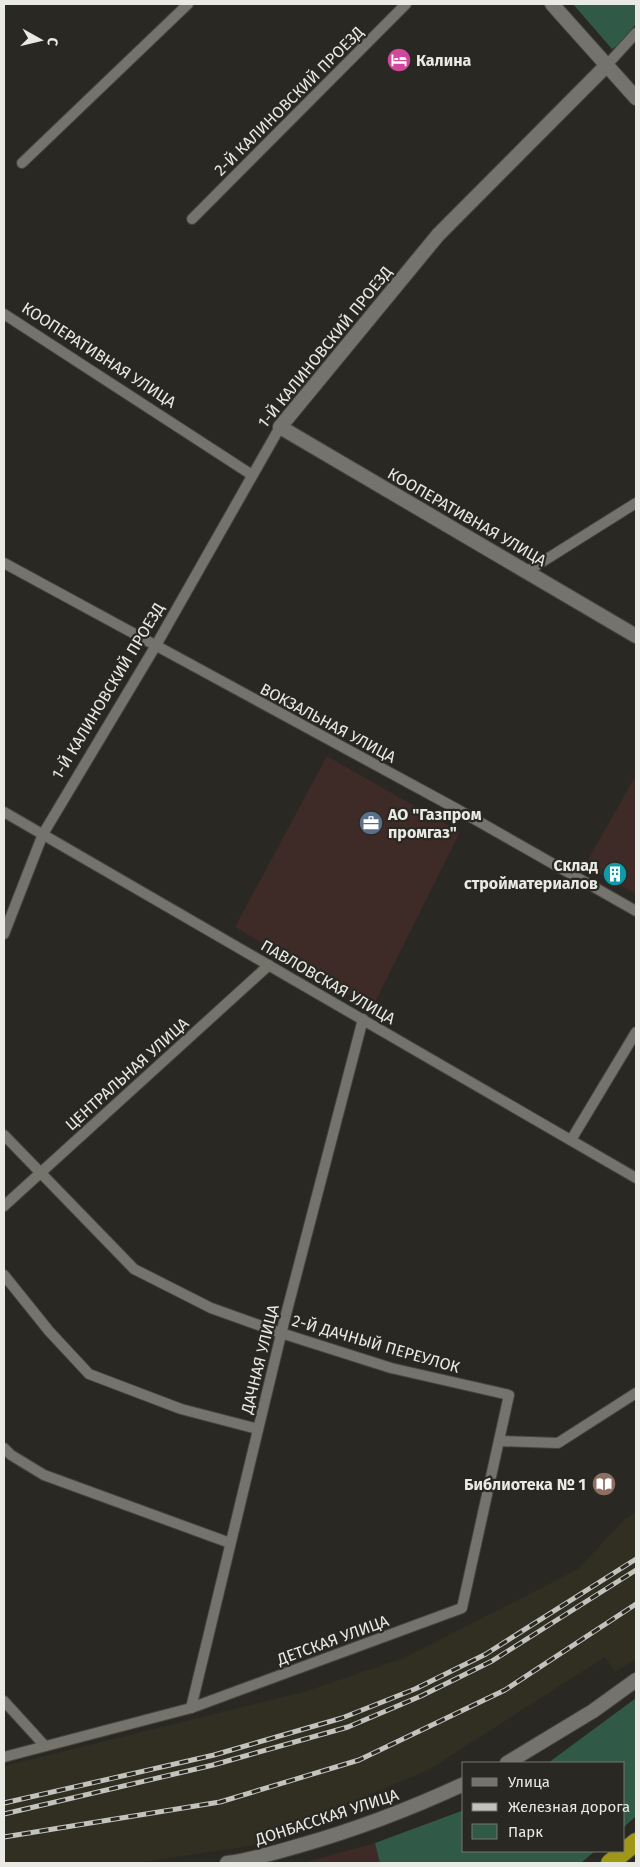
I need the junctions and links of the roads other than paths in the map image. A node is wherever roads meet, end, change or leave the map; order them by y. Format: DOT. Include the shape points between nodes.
graph roads {
  1 [pos="188,4"];
  2 [pos="406,4"];
  3 [pos="552,4"];
  4 [pos="636,33"];
  5 [pos="607,64"];
  6 [pos="636,98"];
  7 [pos="22,163"];
  8 [pos="192,219"];
  9 [pos="4,314"];
  10 [pos="280,427"];
  11 [pos="252,475"];
  12 [pos="636,503"];
  13 [pos="4,564"];
  14 [pos="526,572"];
  15 [pos="636,636"];
  16 [pos="155,647"];
  17 [pos="4,812"];
  18 [pos="43,834"];
  19 [pos="636,912"];
  20 [pos="4,934"];
  21 [pos="270,965"];
  22 [pos="362,1019"];
  23 [pos="636,1032"];
  24 [pos="4,1135"];
  25 [pos="571,1140"];
  26 [pos="40,1173"];
  27 [pos="636,1178"];
  28 [pos="4,1206"];
  29 [pos="4,1275"];
  30 [pos="281,1333"];
  31 [pos="636,1393"];
  32 [pos="509,1395"];
  33 [pos="258,1429"];
  34 [pos="499,1441"];
  35 [pos="4,1448"];
  36 [pos="230,1543"];
  37 [pos="636,1680"];
  38 [pos="4,1701"];
  39 [pos="191,1708"];
  40 [pos="45,1746"];
  41 [pos="4,1757"];
  42 [pos="509,1762"];
  43 [pos="462,1785"];
  44 [pos="636,1842"];
  45 [pos="625,1851"];
  46 [pos="624,1852"];
  47 [pos="227,1863"];
  48 [pos="610,1863"];
  1 -- 7 [label="street"];
  2 -- 8 [label="street, 2-Й КАЛИНОВСКИЙ ПРОЕЗД"];
  3 -- 5 [label="street"];
  4 -- 5 [label="street, 1-Й КАЛИНОВСКИЙ ПРОЕЗД"];
  5 -- 6 [label="street"];
  5 -- 10 [label="street, 1-Й КАЛИНОВСКИЙ ПРОЕЗД" via="438,235"];
  9 -- 11 [label="street, КООПЕРАТИВНАЯ УЛИЦА"];
  10 -- 11 [label="street, 1-Й КАЛИНОВСКИЙ ПРОЕЗД"];
  10 -- 14 [label="street, КООПЕРАТИВНАЯ УЛИЦА"];
  11 -- 16 [label="street, 1-Й КАЛИНОВСКИЙ ПРОЕЗД"];
  12 -- 14 [label="street"];
  13 -- 16 [label="street, ВОКЗАЛЬНАЯ УЛИЦА"];
  14 -- 15 [label="street, КООПЕРАТИВНАЯ УЛИЦА"];
  16 -- 18 [label="street, 1-Й КАЛИНОВСКИЙ ПРОЕЗД"];
  16 -- 19 [label="street, ВОКЗАЛЬНАЯ УЛИЦА" via="455,808"];
  17 -- 18 [label="street, ПАВЛОВСКАЯ УЛИЦА"];
  18 -- 20 [label="street, 1-Й КАЛИНОВСКИЙ ПРОЕЗД"];
  18 -- 21 [label="street, ПАВЛОВСКАЯ УЛИЦА"];
  21 -- 22 [label="street, ПАВЛОВСКАЯ УЛИЦА"];
  21 -- 26 [label="street, ЦЕНТРАЛЬНАЯ УЛИЦА"];
  22 -- 25 [label="street, ПАВЛОВСКАЯ УЛИЦА"];
  22 -- 30 [label="street, ДАЧНАЯ УЛИЦА"];
  23 -- 25 [label="street"];
  24 -- 26 [label="street, 2-Й ДАЧНЫЙ ПЕРЕУЛОК"];
  25 -- 27 [label="street, ПАВЛОВСКАЯ УЛИЦА"];
  26 -- 28 [label="street, ЦЕНТРАЛЬНАЯ УЛИЦА"];
  26 -- 30 [label="street, 2-Й ДАЧНЫЙ ПЕРЕУЛОК" via="134,1269 211,1308"];
  29 -- 33 [label="street" via="48,1331 90,1374 181,1409"];
  30 -- 32 [label="street, 2-Й ДАЧНЫЙ ПЕРЕУЛОК" via="391,1368"];
  30 -- 33 [label="street, ДАЧНАЯ УЛИЦА"];
  31 -- 34 [label="street" via="558,1443"];
  32 -- 34 [label="street, ДЕТСКАЯ УЛИЦА"];
  33 -- 36 [label="street, ДАЧНАЯ УЛИЦА"];
  34 -- 39 [label="street, ДЕТСКАЯ УЛИЦА" via="462,1608"];
  35 -- 36 [label="street" via="44,1475"];
  36 -- 39 [label="street, ДАЧНАЯ УЛИЦА"];
  37 -- 42 [label="street" via="593,1711"];
  38 -- 40 [label="street"];
  39 -- 40 [label="street, ДЕТСКАЯ УЛИЦА"];
  40 -- 41 [label="street, ДЕТСКАЯ УЛИЦА"];
  43 -- 47 [label="street, ДОНБАССКАЯ УЛИЦА" via="342,1834"];
  44 -- 45 [label="highway"];
  46 -- 48 [label="highway"];
}
